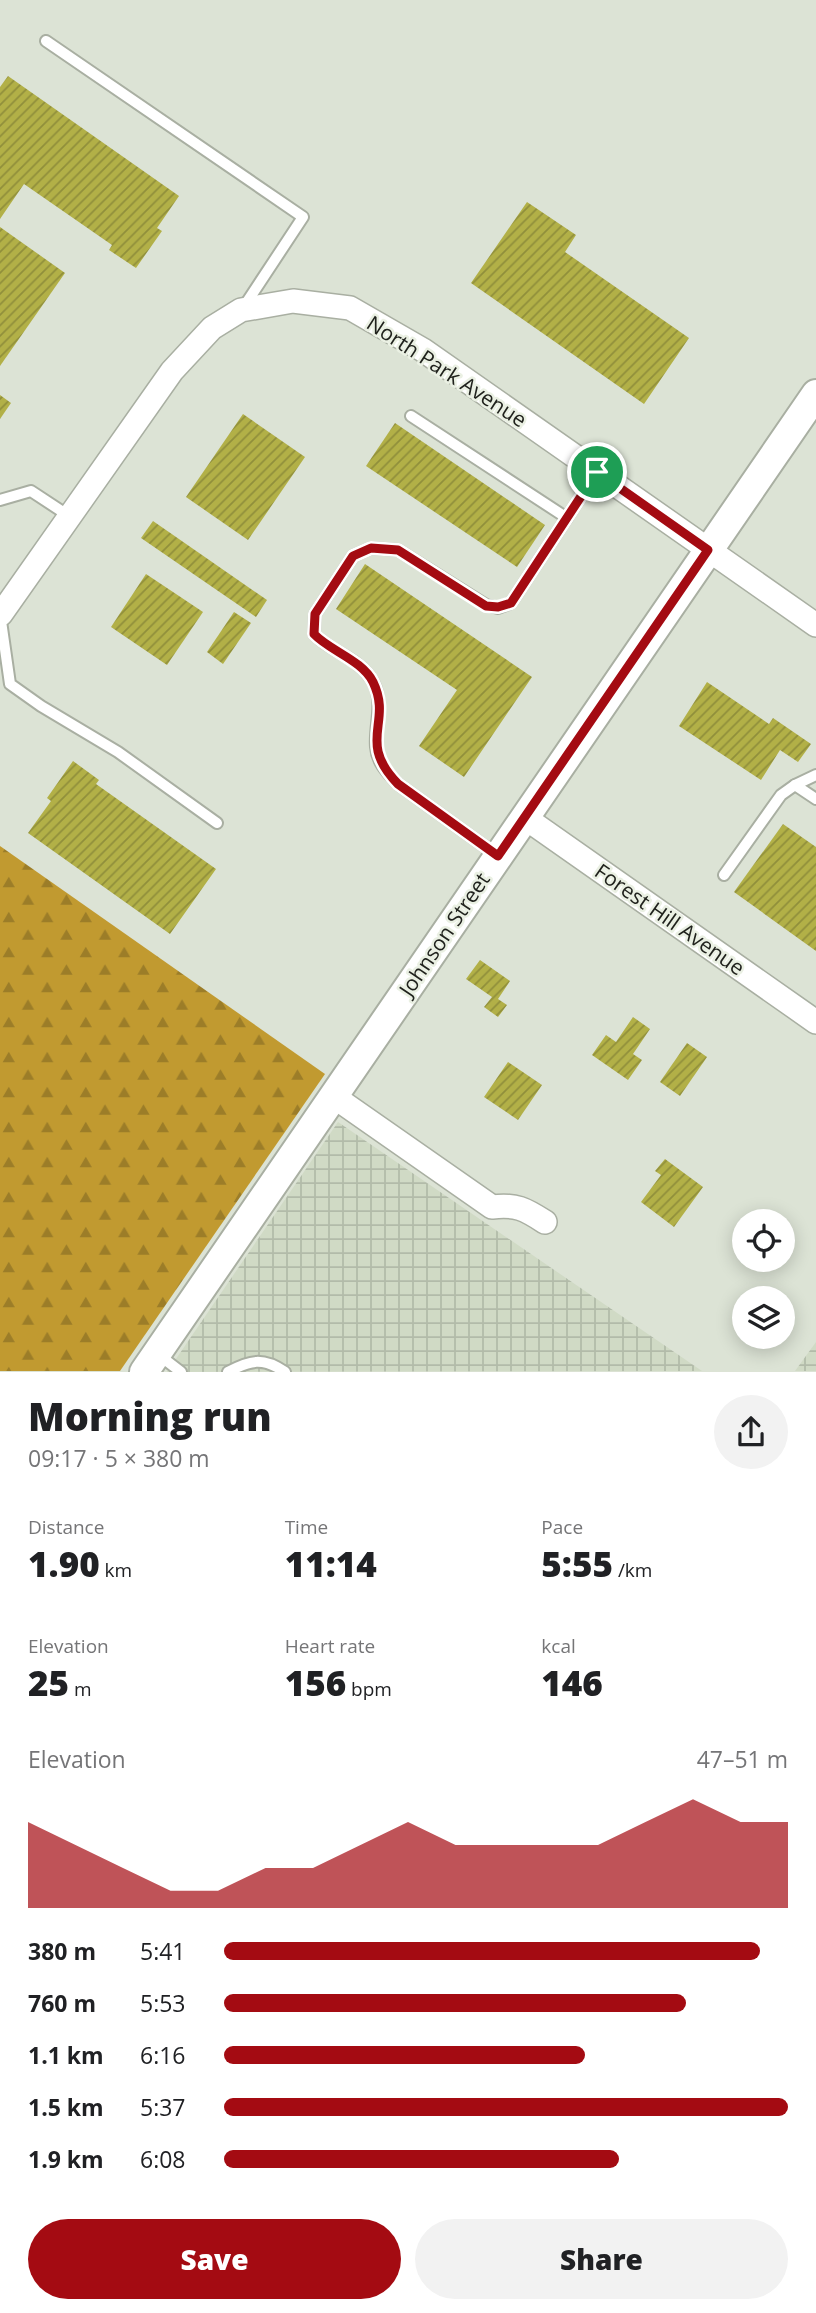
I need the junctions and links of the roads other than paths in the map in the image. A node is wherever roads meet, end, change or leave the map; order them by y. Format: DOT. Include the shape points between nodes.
graph roads {
  1 [pos="46,41"];
  2 [pos="241,310"];
  3 [pos="816,394"];
  4 [pos="411,415"];
  5 [pos="597,472"];
  6 [pos="0,500"];
  7 [pos="69,516"];
  8 [pos="567,518"];
  9 [pos="708,550"];
  10 [pos="0,614"];
  11 [pos="816,625"];
  12 [pos="816,775"];
  13 [pos="795,785"];
  14 [pos="816,799"];
  15 [pos="524,817"];
  16 [pos="217,823"];
  17 [pos="498,856"];
  18 [pos="724,876"];
  19 [pos="816,1022"];
  20 [pos="333,1096"];
  21 [pos="545,1222"];
  22 [pos="150,1362"];
  23 [pos="181,1371"];
  24 [pos="228,1371"];
  25 [pos="285,1371"];
  1 -- 2 [label="lane" via="303,217"];
  2 -- 5 [label="street, North Park Avenue" via="293,302 350,308 423,350"];
  2 -- 7 [label="street, North Park Avenue" via="212,328 172,371"];
  3 -- 9 [label="street, Johnson Street"];
  4 -- 8 [label="lane"];
  5 -- 8 [label="lane"];
  5 -- 9 [label="street, North Park Avenue"];
  6 -- 7 [label="lane" via="31,491"];
  7 -- 10 [label="street, North Park Avenue"];
  8 -- 17 [label="lane" via="511,603 486,606 398,550 371,548 353,556 313,620 314,634 321,641 372,678 379,700 376,747 384,770"];
  9 -- 11 [label="street, North Park Avenue"];
  9 -- 15 [label="street, Johnson Street"];
  10 -- 16 [label="lane" via="10,684 118,752"];
  12 -- 13 [label="lane"];
  13 -- 14 [label="lane"];
  13 -- 18 [label="lane" via="781,795"];
  15 -- 17 [label="street, Johnson Street"];
  15 -- 19 [label="street, Forest Hill Avenue"];
  17 -- 20 [label="street, Johnson Street"];
  20 -- 21 [label="street" via="492,1207 524,1208"];
  20 -- 22 [label="street, Johnson Street"];
  22 -- 23 [label="lane"];
  24 -- 25 [label="lane" via="249,1361 273,1363"];
}
